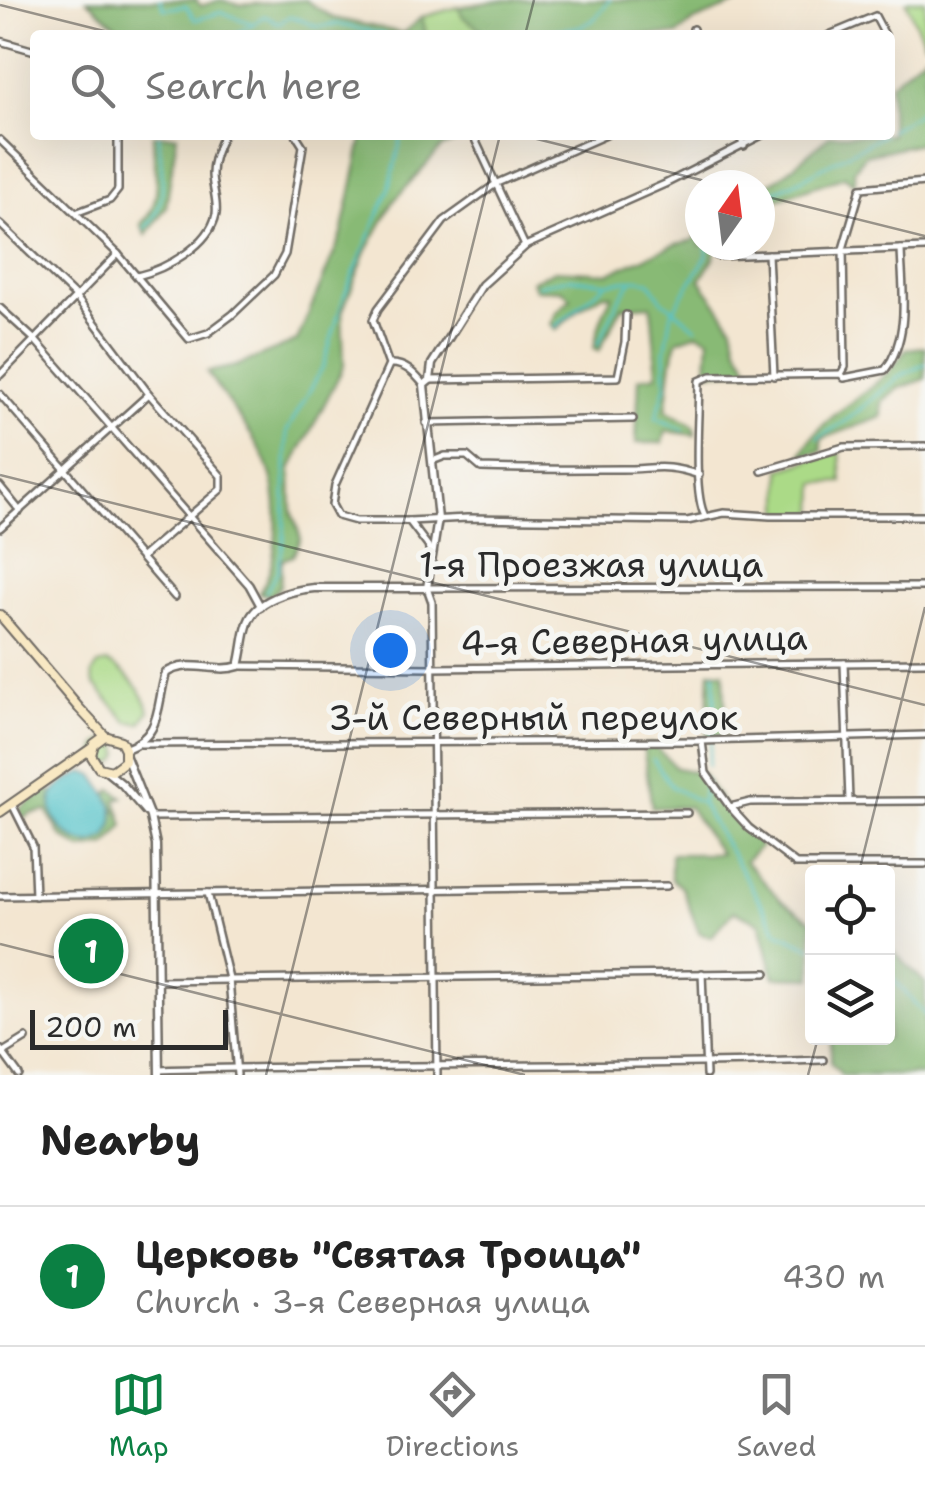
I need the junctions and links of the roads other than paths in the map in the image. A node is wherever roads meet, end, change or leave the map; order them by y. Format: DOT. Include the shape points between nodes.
graph roads {
  1 [pos="841,30"];
  2 [pos="882,30"];
  3 [pos="0,41"];
  4 [pos="30,50"];
  5 [pos="0,140"];
  6 [pos="118,140"];
  7 [pos="221,140"];
  8 [pos="300,140"];
  9 [pos="476,140"];
  10 [pos="595,140"];
  11 [pos="741,140"];
  12 [pos="754,140"];
  13 [pos="744,146"];
  14 [pos="925,182"];
  15 [pos="497,183"];
  16 [pos="77,212"];
  17 [pos="0,224"];
  18 [pos="525,246"];
  19 [pos="925,248"];
  20 [pos="843,249"];
  21 [pos="901,249"];
  22 [pos="118,254"];
  23 [pos="775,254"];
  24 [pos="768,260"];
  25 [pos="137,276"];
  26 [pos="76,296"];
  27 [pos="0,308"];
  28 [pos="626,315"];
  29 [pos="35,340"];
  30 [pos="389,364"];
  31 [pos="842,374"];
  32 [pos="0,375"];
  33 [pos="774,376"];
  34 [pos="427,382"];
  35 [pos="0,394"];
  36 [pos="148,394"];
  37 [pos="633,419"];
  38 [pos="426,424"];
  39 [pos="110,429"];
  40 [pos="925,446"];
  41 [pos="432,461"];
  42 [pos="64,469"];
  43 [pos="762,472"];
  44 [pos="699,475"];
  45 [pos="0,486"];
  46 [pos="20,510"];
  47 [pos="925,516"];
  48 [pos="706,517"];
  49 [pos="190,518"];
  50 [pos="438,519"];
  51 [pos="409,521"];
  52 [pos="0,528"];
  53 [pos="143,556"];
  54 [pos="432,557"];
  55 [pos="925,587"];
  56 [pos="427,588"];
  57 [pos="174,597"];
  58 [pos="261,607"];
  59 [pos="0,615"];
  60 [pos="925,662"];
  61 [pos="844,663"];
  62 [pos="239,666"];
  63 [pos="432,668"];
  64 [pos="79,708"];
  65 [pos="925,735"];
  66 [pos="106,736"];
  67 [pos="845,738"];
  68 [pos="702,741"];
  69 [pos="433,742"];
  70 [pos="140,744"];
  71 [pos="93,746"];
  72 [pos="126,752"];
  73 [pos="72,760"];
  74 [pos="93,762"];
  75 [pos="106,771"];
  76 [pos="848,800"];
  77 [pos="925,801"];
  78 [pos="12,804"];
  79 [pos="730,806"];
  80 [pos="0,812"];
  81 [pos="687,813"];
  82 [pos="434,816"];
  83 [pos="150,817"];
  84 [pos="925,864"];
  85 [pos="667,886"];
  86 [pos="158,892"];
  87 [pos="433,892"];
  88 [pos="208,893"];
  89 [pos="0,896"];
  90 [pos="35,896"];
  91 [pos="766,973"];
  92 [pos="702,974"];
  93 [pos="438,978"];
  94 [pos="230,979"];
  95 [pos="157,981"];
  96 [pos="26,1038"];
  97 [pos="0,1052"];
  98 [pos="823,1060"];
  99 [pos="437,1064"];
  100 [pos="705,1064"];
  101 [pos="236,1071"];
  102 [pos="159,1073"];
  103 [pos="18,1075"];
  104 [pos="437,1075"];
  105 [pos="706,1075"];
  1 -- 2 [label="street" via="875,16"];
  3 -- 4 [label="street"];
  5 -- 16 [label="street"];
  6 -- 16 [label="street" via="118,190 110,200"];
  7 -- 25 [label="street" via="214,157 217,212 209,232 174,261"];
  8 -- 25 [label="street" via="304,146 285,254 274,275 232,316 189,339"];
  9 -- 15 [label="street"];
  10 -- 15 [label="street"];
  11 -- 13 [label="street"];
  12 -- 13 [label="street"];
  13 -- 18 [label="street"];
  14 -- 20 [label="street" via="861,188"];
  15 -- 18 [label="street"];
  15 -- 30 [label="street" via="444,221 378,309 374,320"];
  16 -- 22 [label="street"];
  17 -- 26 [label="street"];
  18 -- 34 [label="street" via="482,285"];
  19 -- 21 [label="street"];
  20 -- 21 [label="street"];
  20 -- 23 [label="street"];
  20 -- 31 [label="street"];
  21 -- 31 [label="street" via="902,338 894,359 885,370"];
  22 -- 25 [label="street"];
  22 -- 26 [label="street"];
  24 -- 33 [label="street"];
  26 -- 29 [label="street"];
  26 -- 36 [label="street"];
  27 -- 29 [label="street"];
  28 -- 34 [label="street" via="618,378"];
  29 -- 32 [label="street"];
  29 -- 39 [label="street"];
  30 -- 34 [label="street"];
  30 -- 51 [label="street" via="332,505 338,516 356,521"];
  31 -- 33 [label="street"];
  33 -- 44 [label="street" via="698,382"];
  34 -- 38 [label="street"];
  35 -- 42 [label="street"];
  36 -- 39 [label="street"];
  36 -- 49 [label="street" via="221,476 221,489"];
  37 -- 38 [label="street"];
  38 -- 41 [label="street"];
  39 -- 42 [label="street"];
  39 -- 49 [label="street"];
  40 -- 43 [label="street" via="844,447"];
  41 -- 44 [label="street" via="468,456 481,468 520,469 663,465"];
  41 -- 50 [label="street"];
  42 -- 46 [label="street"];
  42 -- 53 [label="street"];
  44 -- 48 [label="street"];
  45 -- 46 [label="street"];
  46 -- 52 [label="street"];
  47 -- 48 [label="street"];
  48 -- 50 [label="street"];
  49 -- 53 [label="street"];
  49 -- 58 [label="street" via="250,585"];
  50 -- 51 [label="street"];
  50 -- 54 [label="street"];
  51 -- 54 [label="street"];
  53 -- 57 [label="street"];
  54 -- 56 [label="street"];
  55 -- 56 [label="street, 1-я Проезжая улица"];
  56 -- 58 [label="street, 1-я Проезжая улица" via="295,590"];
  56 -- 63 [label="street"];
  58 -- 62 [label="street" via="249,620"];
  59 -- 64 [label="main road"];
  60 -- 61 [label="street, 4-я Северная улица"];
  61 -- 63 [label="street, 4-я Северная улица"];
  61 -- 67 [label="street"];
  62 -- 63 [label="street, 4-я Северная улица"];
  62 -- 70 [label="street, 4-я Северная улица" via="186,666 166,673 156,718"];
  63 -- 69 [label="street"];
  64 -- 66 [label="main road"];
  64 -- 71 [label="main road"];
  65 -- 67 [label="street, 3-й Северный переулок"];
  66 -- 71 [label="main road"];
  66 -- 72 [label="main road"];
  67 -- 68 [label="street, 3-й Северный переулок"];
  67 -- 76 [label="street"];
  68 -- 69 [label="street, 3-й Северный переулок"];
  68 -- 79 [label="street" via="706,773"];
  69 -- 70 [label="street, 3-й Северный переулок"];
  69 -- 82 [label="street"];
  70 -- 72 [label="street"];
  71 -- 73 [label="main road"];
  71 -- 74 [label="main road"];
  72 -- 75 [label="main road" via="122,765"];
  72 -- 83 [label="street"];
  73 -- 74 [label="main road"];
  73 -- 78 [label="main road"];
  74 -- 75 [label="main road"];
  75 -- 83 [label="street"];
  76 -- 77 [label="street"];
  76 -- 79 [label="street"];
  78 -- 80 [label="main road"];
  78 -- 90 [label="street" via="33,846"];
  79 -- 84 [label="street" via="796,864"];
  81 -- 82 [label="street"];
  82 -- 83 [label="street"];
  82 -- 87 [label="street"];
  83 -- 86 [label="street"];
  85 -- 87 [label="street"];
  86 -- 88 [label="street"];
  86 -- 90 [label="street"];
  86 -- 95 [label="street"];
  87 -- 88 [label="street"];
  87 -- 93 [label="street"];
  88 -- 94 [label="street"];
  89 -- 90 [label="street"];
  91 -- 92 [label="street"];
  92 -- 93 [label="street"];
  92 -- 100 [label="street"];
  93 -- 94 [label="street"];
  93 -- 99 [label="street"];
  94 -- 95 [label="street"];
  94 -- 101 [label="street"];
  95 -- 102 [label="street"];
  96 -- 97 [label="street"];
  97 -- 103 [label="street"];
  98 -- 100 [label="street"];
  99 -- 100 [label="street"];
  99 -- 101 [label="street"];
  99 -- 104 [label="street"];
  100 -- 105 [label="street"];
  101 -- 102 [label="street"];
}
